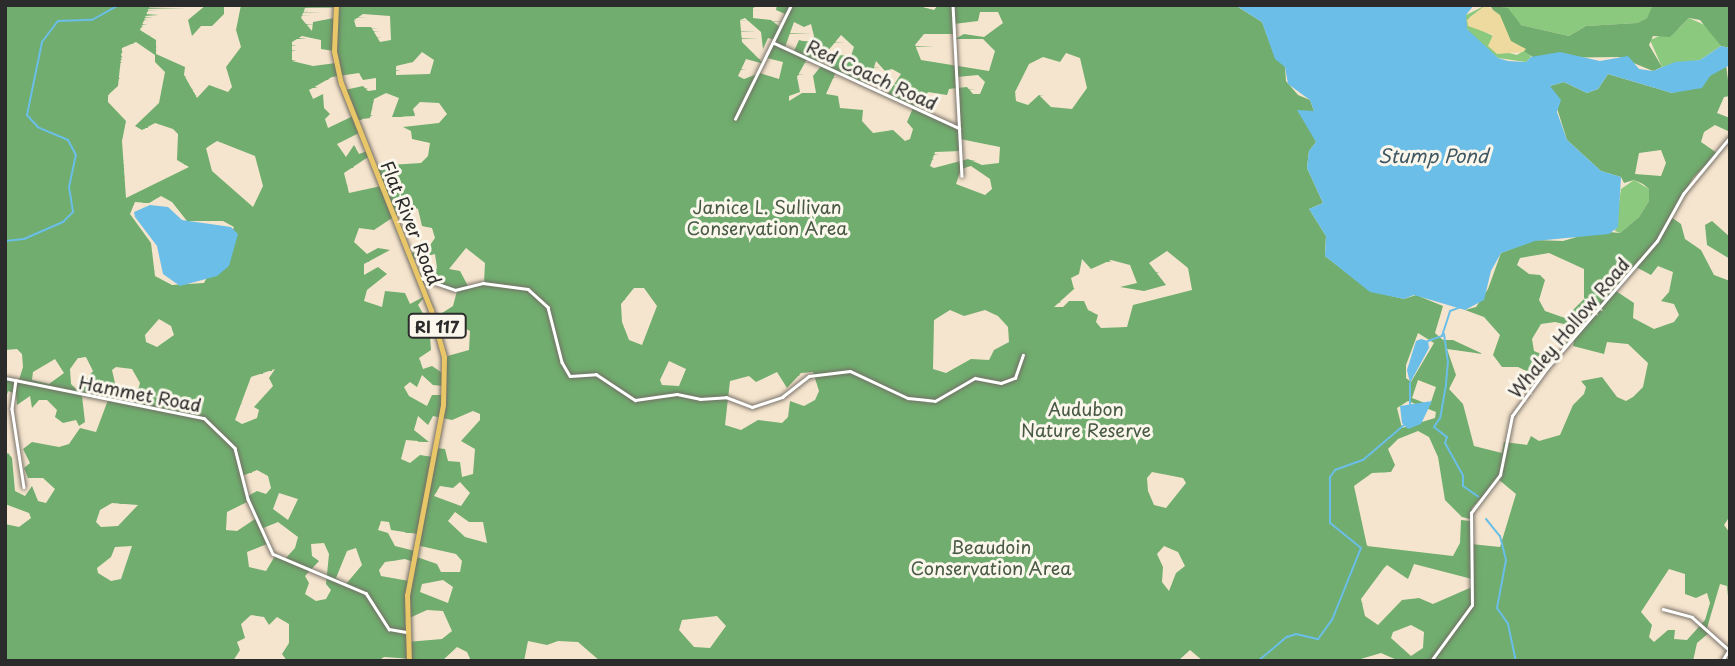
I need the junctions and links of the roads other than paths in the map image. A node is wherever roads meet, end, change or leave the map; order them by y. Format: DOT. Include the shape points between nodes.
graph roads {
  1 [pos="336,5"];
  2 [pos="790,5"];
  3 [pos="953,5"];
  4 [pos="774,43"];
  5 [pos="735,119"];
  6 [pos="959,128"];
  7 [pos="1730,137"];
  8 [pos="961,176"];
  9 [pos="418,277"];
  10 [pos="1023,355"];
  11 [pos="5,378"];
  12 [pos="16,380"];
  13 [pos="24,487"];
  14 [pos="1663,609"];
  15 [pos="406,632"];
  16 [pos="1729,649"];
  17 [pos="409,661"];
  18 [pos="1431,661"];
  19 [pos="1722,661"];
  1 -- 9 [label="main road, Flat River Road / RI 117" via="334,51 341,83"];
  2 -- 4 [label="street"];
  3 -- 6 [label="street"];
  4 -- 5 [label="street"];
  4 -- 6 [label="street, Red Coach Road"];
  6 -- 8 [label="street"];
  7 -- 18 [label="street, Whaley Hollow Road" via="1693,178 1659,239 1553,361 1512,416 1500,475 1471,513 1472,605"];
  9 -- 10 [label="street" via="455,290 491,283 528,289 548,307 570,376 595,374 635,400 677,394 700,399 726,397 752,407 782,397 809,376 850,371 918,401 940,400 975,378 1001,383 1015,379"];
  9 -- 15 [label="main road, Flat River Road / RI 117" via="437,326 445,379 407,595"];
  11 -- 12 [label="street, Hammet Road"];
  12 -- 13 [label="street" via="12,409"];
  12 -- 15 [label="street, Hammet Road" via="204,418 235,448 248,499 273,554 366,593 389,629"];
  14 -- 16 [label="street" via="1692,617"];
  15 -- 17 [label="main road, Flat River Road / RI 117"];
  16 -- 19 [label="street"];
}
